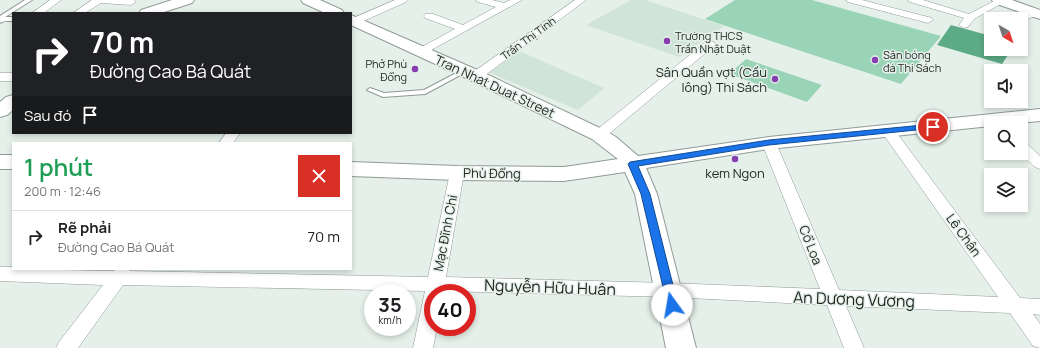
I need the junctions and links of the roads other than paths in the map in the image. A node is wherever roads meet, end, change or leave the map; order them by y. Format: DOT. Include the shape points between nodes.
graph roads {
  1 [pos="29,0"];
  2 [pos="56,0"];
  3 [pos="100,0"];
  4 [pos="188,0"];
  5 [pos="308,0"];
  6 [pos="403,0"];
  7 [pos="481,0"];
  8 [pos="517,0"];
  9 [pos="581,0"];
  10 [pos="851,0"];
  11 [pos="1005,0"];
  12 [pos="131,2"];
  13 [pos="918,5"];
  14 [pos="504,6"];
  15 [pos="104,10"];
  16 [pos="82,11"];
  17 [pos="12,12"];
  18 [pos="13,12"];
  19 [pos="38,12"];
  20 [pos="149,12"];
  21 [pos="330,12"];
  22 [pos="1035,12"];
  23 [pos="429,16"];
  24 [pos="970,18"];
  25 [pos="3,19"];
  26 [pos="353,20"];
  27 [pos="928,20"];
  28 [pos="962,26"];
  29 [pos="463,28"];
  30 [pos="710,44"];
  31 [pos="420,52"];
  32 [pos="470,73"];
  33 [pos="0,77"];
  34 [pos="12,77"];
  35 [pos="370,90"];
  36 [pos="12,102"];
  37 [pos="0,111"];
  38 [pos="1040,116"];
  39 [pos="1028,118"];
  40 [pos="984,123"];
  41 [pos="888,131"];
  42 [pos="599,135"];
  43 [pos="769,143"];
  44 [pos="1028,153"];
  45 [pos="0,162"];
  46 [pos="12,162"];
  47 [pos="633,164"];
  48 [pos="1040,164"];
  49 [pos="352,169"];
  50 [pos="457,173"];
  51 [pos="0,274"];
  52 [pos="122,274"];
  53 [pos="435,284"];
  54 [pos="424,290"];
  55 [pos="669,290"];
  56 [pos="476,291"];
  57 [pos="833,298"];
  58 [pos="1016,306"];
  59 [pos="1040,307"];
  60 [pos="425,336"];
  61 [pos="1040,340"];
  62 [pos="66,348"];
  63 [pos="423,348"];
  64 [pos="681,348"];
  65 [pos="854,348"];
  1 -- 18 [label="lane"];
  2 -- 19 [label="street"];
  3 -- 12 [label="street"];
  3 -- 16 [label="street"];
  4 -- 20 [label="street"];
  5 -- 21 [label="street"];
  6 -- 26 [label="street"];
  7 -- 14 [label="street"];
  8 -- 14 [label="street"];
  9 -- 32 [label="street, Trần Thị Tính"];
  10 -- 27 [label="street"];
  11 -- 22 [label="street"];
  11 -- 24 [label="street"];
  13 -- 24 [label="street"];
  14 -- 29 [label="street"];
  15 -- 16 [label="street"];
  17 -- 25 [label="lane"];
  23 -- 29 [label="street"];
  24 -- 28 [label="street"];
  26 -- 31 [label="street, Tran Nhat Duat Street"];
  29 -- 31 [label="street"];
  30 -- 42 [label="street"];
  31 -- 32 [label="street, Tran Nhat Duat Street"];
  32 -- 35 [label="lane" via="424,92 383,95"];
  32 -- 42 [label="street, Tran Nhat Duat Street"];
  33 -- 34 [label="street"];
  36 -- 37 [label="street"];
  38 -- 39 [label="street, Phù Đổng"];
  40 -- 41 [label="street, Phù Đổng"];
  41 -- 43 [label="street, Phù Đổng"];
  41 -- 58 [label="street, Lê Chân"];
  42 -- 47 [label="street, Tran Nhat Duat Street" via="622,151"];
  43 -- 47 [label="street, Phù Đổng"];
  43 -- 57 [label="street, Cổ Loa"];
  44 -- 48 [label="street"];
  45 -- 46 [label="street"];
  47 -- 50 [label="street, Phù Đổng" via="564,174"];
  47 -- 55 [label="street, Tran Nhat Duat Street" via="646,194"];
  49 -- 50 [label="street, Phù Đổng"];
  50 -- 53 [label="street, Mạc Đĩnh Chi"];
  51 -- 52 [label="street, Nguyễn Hữu Huân"];
  52 -- 54 [label="street, Nguyễn Hữu Huân"];
  52 -- 62 [label="street"];
  55 -- 56 [label="street, Nguyễn Hữu Huân"];
  55 -- 57 [label="street, An Dương Vương"];
  55 -- 64 [label="street, Tran Nhat Duat Street"];
  57 -- 58 [label="street, An Dương Vương"];
  57 -- 65 [label="street, Cổ Loa"];
  58 -- 59 [label="street, An Dương Vương"];
  58 -- 61 [label="street, Lê Chân"];
  60 -- 63 [label="street, Mạc Đĩnh Chi"];
}
